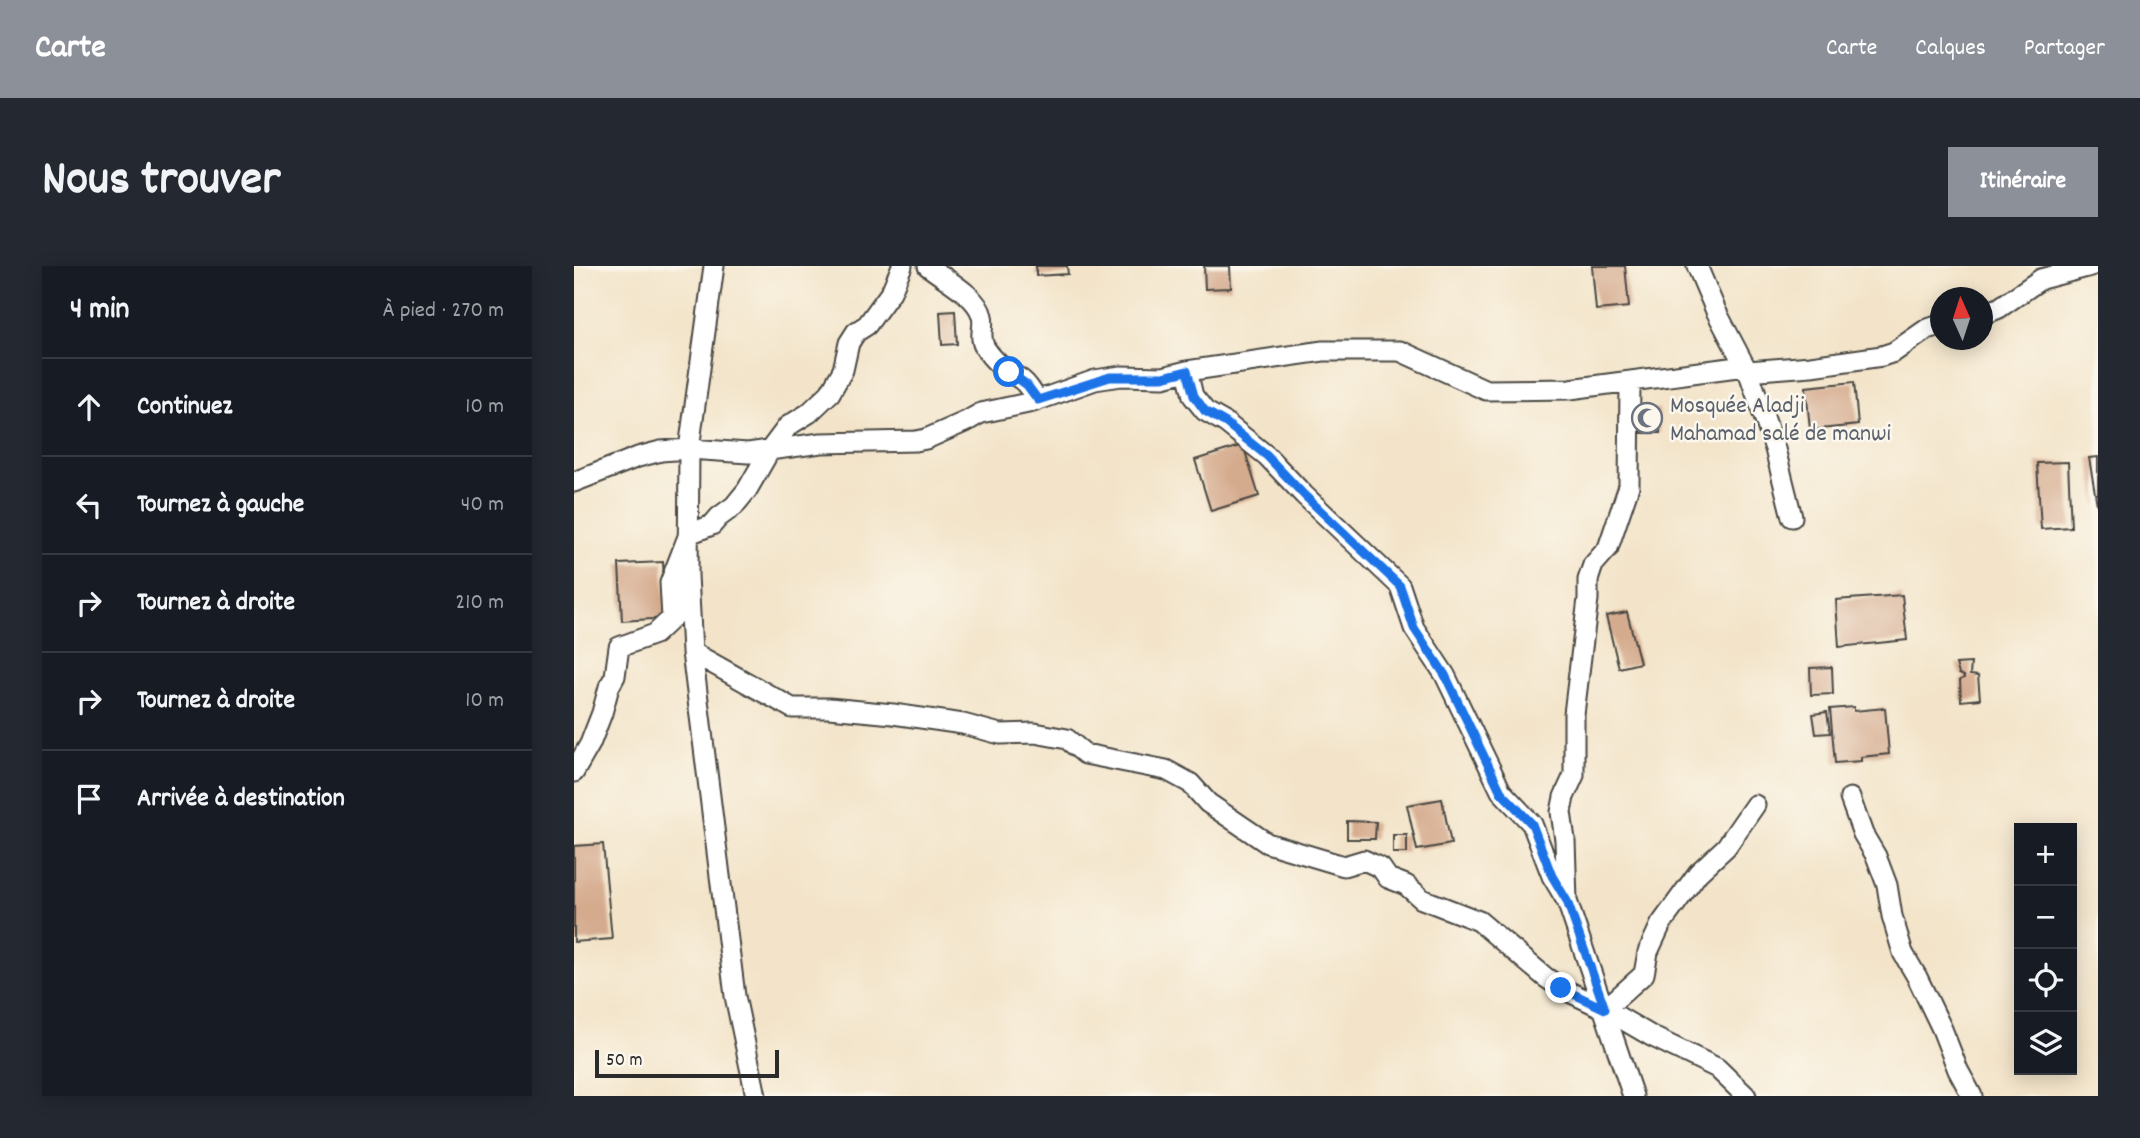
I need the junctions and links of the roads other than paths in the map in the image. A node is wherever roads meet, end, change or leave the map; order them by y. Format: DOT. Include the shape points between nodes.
graph roads {
  1 [pos="715,266"];
  2 [pos="902,266"];
  3 [pos="929,266"];
  4 [pos="1697,266"];
  5 [pos="2091,266"];
  6 [pos="1993,310"];
  7 [pos="1930,329"];
  8 [pos="1746,369"];
  9 [pos="1187,371"];
  10 [pos="1630,382"];
  11 [pos="1038,400"];
  12 [pos="689,449"];
  13 [pos="770,450"];
  14 [pos="574,482"];
  15 [pos="1792,517"];
  16 [pos="689,534"];
  17 [pos="692,652"];
  18 [pos="574,772"];
  19 [pos="1850,798"];
  20 [pos="1755,805"];
  21 [pos="1567,901"];
  22 [pos="1605,1009"];
  23 [pos="756,1096"];
  24 [pos="1633,1096"];
  25 [pos="1746,1096"];
  26 [pos="1972,1096"];
  1 -- 12 [label="street"];
  2 -- 13 [label="street" via="891,292 849,343 843,370 830,394 788,425"];
  3 -- 11 [label="street" via="977,305 984,319 980,336 985,348"];
  4 -- 8 [label="street"];
  5 -- 6 [label="street" via="2041,279"];
  7 -- 8 [label="street" via="1882,355 1811,366"];
  8 -- 10 [label="street"];
  8 -- 15 [label="street" via="1775,449"];
  9 -- 10 [label="street" via="1323,351 1400,351 1486,390 1570,389"];
  9 -- 11 [label="street" via="1163,377 1110,377"];
  9 -- 21 [label="street" via="1194,396 1205,411 1267,456 1400,586 1414,628 1445,675 1501,792 1532,824"];
  10 -- 21 [label="street" via="1629,486 1608,548 1593,565 1588,580 1574,714 1574,775 1561,812"];
  11 -- 13 [label="street" via="981,412 916,441 821,443"];
  12 -- 13 [label="street" via="728,453"];
  12 -- 14 [label="street" via="638,457"];
  12 -- 16 [label="street"];
  13 -- 16 [label="street" via="734,506 712,525"];
  16 -- 17 [label="street"];
  16 -- 18 [label="street" via="670,583 672,618 655,634 619,647 615,677 590,744"];
  17 -- 22 [label="street" via="792,708 883,713 1000,734 1035,733 1067,739 1085,754 1166,770 1190,783 1208,803 1267,843 1344,866 1364,860 1422,899 1479,921 1545,977"];
  17 -- 23 [label="street" via="735,996"];
  19 -- 26 [label="street" via="1887,885 1903,953"];
  20 -- 22 [label="street" via="1726,848 1698,873 1661,924 1644,974"];
  21 -- 22 [label="street"];
  22 -- 24 [label="street"];
  22 -- 25 [label="street" via="1717,1068"];
}
